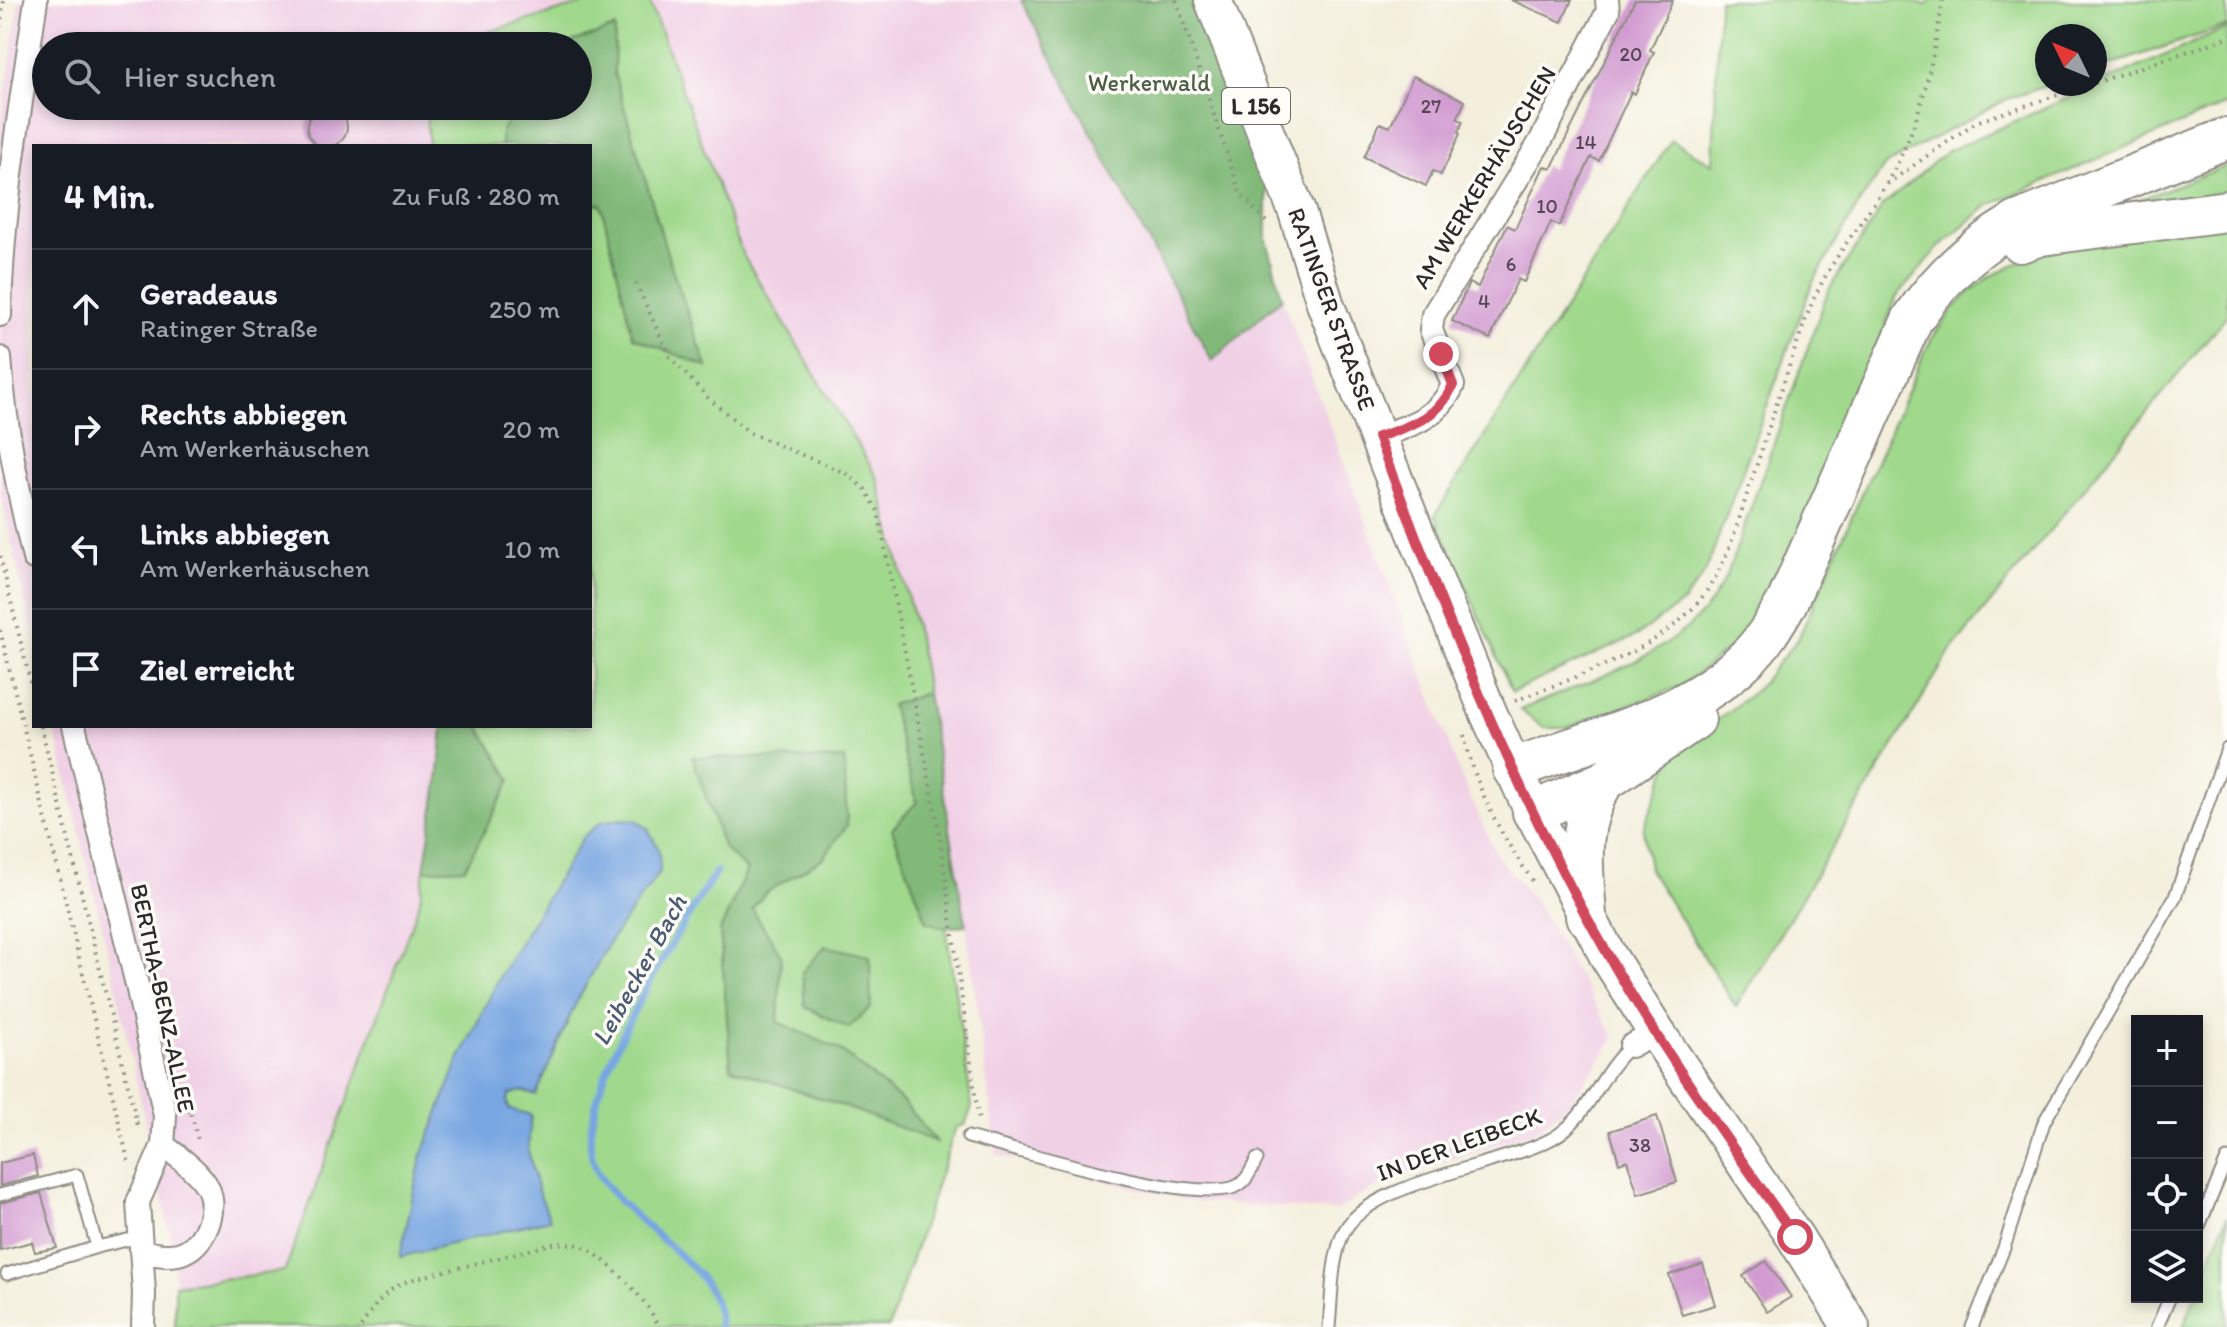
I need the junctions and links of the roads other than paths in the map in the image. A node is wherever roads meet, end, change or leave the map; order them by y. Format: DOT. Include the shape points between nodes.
graph roads {
  1 [pos="36,0"];
  2 [pos="1213,0"];
  3 [pos="1607,0"];
  4 [pos="2227,138"];
  5 [pos="2227,211"];
  6 [pos="0,315"];
  7 [pos="0,358"];
  8 [pos="1378,437"];
  9 [pos="32,550"];
  10 [pos="74,728"];
  11 [pos="2227,749"];
  12 [pos="1513,769"];
  13 [pos="1603,782"];
  14 [pos="1533,812"];
  15 [pos="1586,916"];
  16 [pos="1643,1039"];
  17 [pos="968,1137"];
  18 [pos="163,1145"];
  19 [pos="1257,1159"];
  20 [pos="2227,1159"];
  21 [pos="0,1195"];
  22 [pos="2203,1217"];
  23 [pos="141,1244"];
  24 [pos="97,1247"];
  25 [pos="7,1274"];
  26 [pos="2167,1303"];
  27 [pos="143,1327"];
  28 [pos="1329,1327"];
  29 [pos="1851,1327"];
  30 [pos="1972,1327"];
  31 [pos="2157,1327"];
  1 -- 6 [label="street" via="7,199"];
  2 -- 8 [label="main road, RATINGER STRASSE / L 156"];
  3 -- 8 [label="street, AM WERKERHÄUSCHEN" via="1608,11 1540,142 1433,315 1431,330 1453,385 1447,399 1413,425"];
  4 -- 12 [label="highway" via="2017,222 1960,261 1912,320 1787,602 1748,657 1673,710"];
  5 -- 13 [label="highway" via="2041,235 2000,251 1962,278 1935,310 1905,363 1785,632 1717,703"];
  7 -- 9 [label="street" via="12,468"];
  8 -- 12 [label="main road, RATINGER STRASSE / L 156"];
  10 -- 18 [label="street, BERTHA-BENZ-ALLEE" via="165,1116"];
  11 -- 30 [label="lane" via="2175,897 2044,1122 2004,1248"];
  12 -- 14 [label="main road, RATINGER STRASSE / L 156"];
  13 -- 14 [label="highway"];
  13 -- 15 [label="highway" via="1588,809 1582,841"];
  14 -- 15 [label="main road, RATINGER STRASSE / L 156"];
  15 -- 16 [label="main road, RATINGER STRASSE / L 156"];
  16 -- 28 [label="lane, IN DER LEIBECK" via="1616,1061 1556,1137 1430,1179 1352,1217 1336,1256"];
  16 -- 29 [label="main road, RATINGER STRASSE / L 156" via="1795,1237"];
  17 -- 19 [label="lane" via="1206,1191 1237,1186"];
  18 -- 23 [label="street, BERTHA-BENZ-ALLEE" via="138,1202"];
  18 -- 23 [label="street" via="205,1183 211,1199 209,1223 200,1241 183,1253 159,1255"];
  20 -- 22 [label="lane"];
  21 -- 24 [label="lane" via="77,1175"];
  23 -- 24 [label="lane"];
  23 -- 27 [label="street, BERTHA-BENZ-ALLEE"];
  24 -- 25 [label="lane"];
  26 -- 31 [label="lane"];
}
